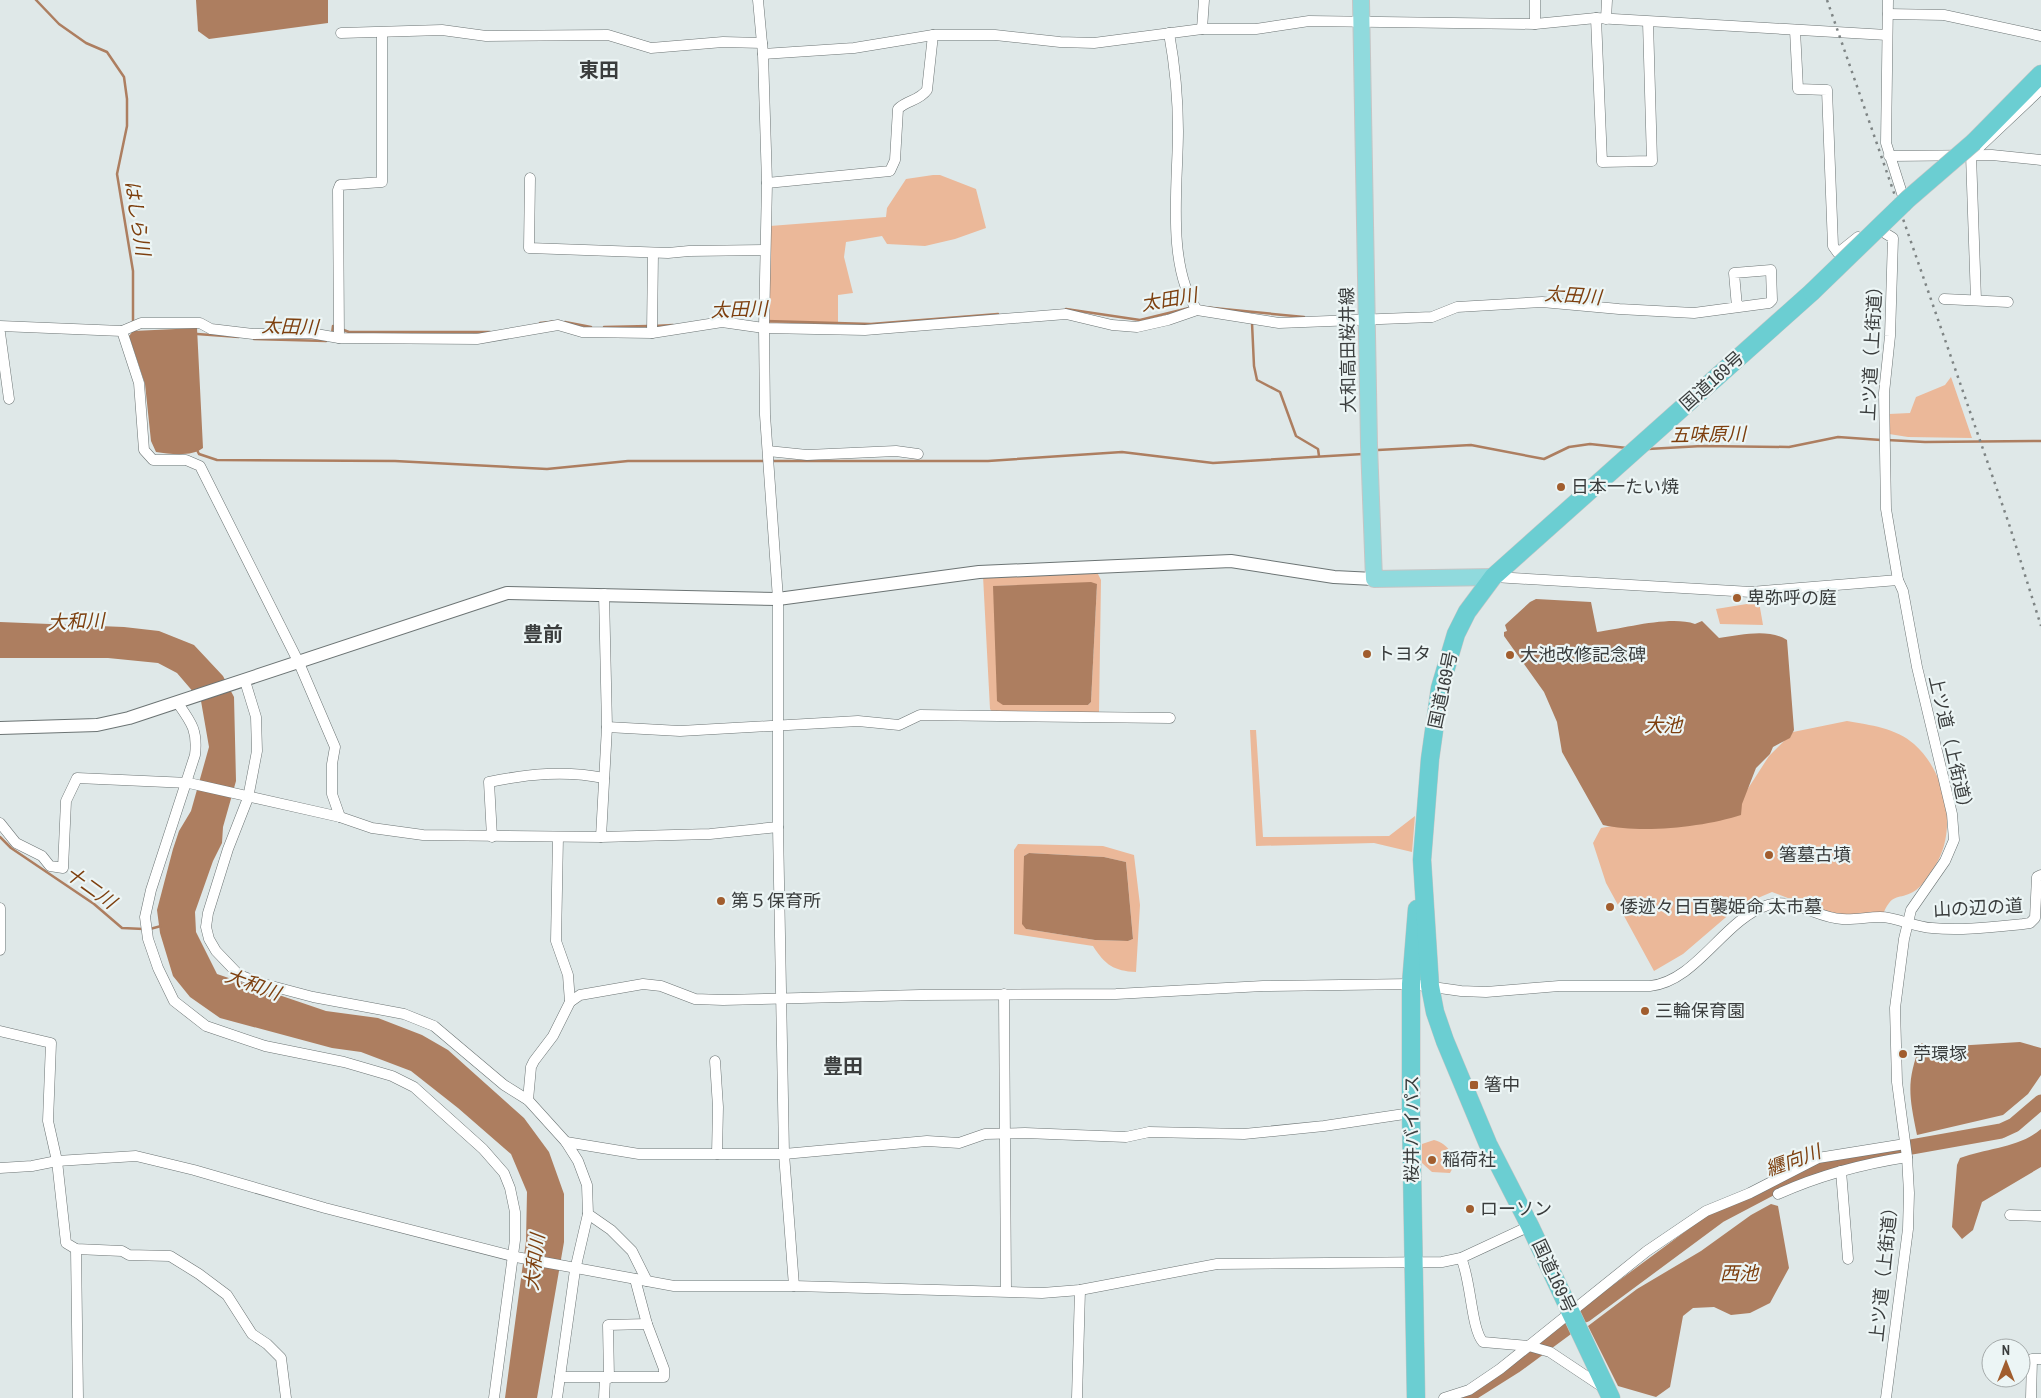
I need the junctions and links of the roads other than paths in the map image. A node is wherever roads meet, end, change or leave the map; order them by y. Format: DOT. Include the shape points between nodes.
graph roads {
  1 [pos="758,0"];
  2 [pos="1204,0"];
  3 [pos="1361,0"];
  4 [pos="1535,0"];
  5 [pos="1607,0"];
  6 [pos="1888,0"];
  7 [pos="1888,14"];
  8 [pos="1601,19"];
  9 [pos="1362,20"];
  10 [pos="1648,22"];
  11 [pos="1535,24"];
  12 [pos="1202,29"];
  13 [pos="1795,30"];
  14 [pos="1169,32"];
  15 [pos="341,33"];
  16 [pos="382,33"];
  17 [pos="1887,35"];
  18 [pos="934,36"];
  19 [pos="2041,36"];
  20 [pos="762,43"];
  21 [pos="763,54"];
  22 [pos="2041,74"];
  23 [pos="2041,89"];
  24 [pos="1972,149"];
  25 [pos="1889,156"];
  26 [pos="2041,160"];
  27 [pos="530,178"];
  28 [pos="767,182"];
  29 [pos="1908,209"];
  30 [pos="765,250"];
  31 [pos="653,253"];
  32 [pos="1944,299"];
  33 [pos="1976,300"];
  34 [pos="2008,302"];
  35 [pos="1737,307"];
  36 [pos="1197,310"];
  37 [pos="1367,319"];
  38 [pos="0,326"];
  39 [pos="764,328"];
  40 [pos="122,331"];
  41 [pos="652,332"];
  42 [pos="0,334"];
  43 [pos="339,338"];
  44 [pos="9,399"];
  45 [pos="768,451"];
  46 [pos="918,454"];
  47 [pos="1521,552"];
  48 [pos="1493,577"];
  49 [pos="1521,577"];
  50 [pos="1374,579"];
  51 [pos="1898,580"];
  52 [pos="604,594"];
  53 [pos="778,599"];
  54 [pos="299,663"];
  55 [pos="242,682"];
  56 [pos="180,702"];
  57 [pos="1170,718"];
  58 [pos="777,725"];
  59 [pos="607,727"];
  60 [pos="0,728"];
  61 [pos="604,778"];
  62 [pos="187,783"];
  63 [pos="246,797"];
  64 [pos="340,817"];
  65 [pos="0,823"];
  66 [pos="778,827"];
  67 [pos="492,837"];
  68 [pos="558,837"];
  69 [pos="601,837"];
  70 [pos="1422,860"];
  71 [pos="2041,874"];
  72 [pos="0,908"];
  73 [pos="1906,923"];
  74 [pos="0,950"];
  75 [pos="1412,984"];
  76 [pos="1430,986"];
  77 [pos="1004,994"];
  78 [pos="780,998"];
  79 [pos="570,1002"];
  80 [pos="0,1031"];
  81 [pos="715,1060"];
  82 [pos="528,1100"];
  83 [pos="1411,1113"];
  84 [pos="1006,1133"];
  85 [pos="566,1142"];
  86 [pos="1906,1150"];
  87 [pos="717,1154"];
  88 [pos="784,1154"];
  89 [pos="57,1161"];
  90 [pos="0,1168"];
  91 [pos="1841,1171"];
  92 [pos="1778,1194"];
  93 [pos="588,1214"];
  94 [pos="2010,1214"];
  95 [pos="2041,1216"];
  96 [pos="1530,1226"];
  97 [pos="76,1248"];
  98 [pos="514,1257"];
  99 [pos="1460,1258"];
  100 [pos="1848,1259"];
  101 [pos="1413,1264"];
  102 [pos="572,1269"];
  103 [pos="635,1279"];
  104 [pos="647,1281"];
  105 [pos="794,1286"];
  106 [pos="1080,1290"];
  107 [pos="1006,1291"];
  108 [pos="1570,1311"];
  109 [pos="647,1324"];
  110 [pos="1530,1346"];
  111 [pos="2041,1359"];
  112 [pos="560,1377"];
  113 [pos="607,1378"];
  114 [pos="1609,1394"];
  115 [pos="78,1398"];
  116 [pos="286,1398"];
  117 [pos="494,1398"];
  118 [pos="556,1398"];
  119 [pos="604,1398"];
  120 [pos="1077,1398"];
  121 [pos="1416,1398"];
  122 [pos="1444,1398"];
  123 [pos="1886,1398"];
  124 [pos="2031,1398"];
  1 -- 20 [label="street"];
  2 -- 12 [label="street"];
  3 -- 9 [label="main road, 大和高田桜井線"];
  4 -- 11 [label="street"];
  5 -- 8 [label="street"];
  6 -- 7 [label="street"];
  7 -- 17 [label="street"];
  7 -- 19 [label="street" via="1944,15"];
  8 -- 10 [label="street"];
  8 -- 10 [label="street" via="1602,162 1652,161"];
  8 -- 11 [label="street"];
  9 -- 11 [label="street"];
  9 -- 12 [label="street" via="1303,21 1256,29"];
  9 -- 37 [label="main road, 大和高田桜井線"];
  10 -- 13 [label="street"];
  12 -- 14 [label="street"];
  13 -- 17 [label="street"];
  13 -- 51 [label="street, 上ツ道（上街道）" via="1798,89 1827,90 1833,246 1838,253 1871,225 1893,238 1884,402 1886,509"];
  14 -- 18 [label="street" via="1094,43 995,35"];
  14 -- 36 [label="street" via="1177,74 1175,201 1182,282"];
  15 -- 16 [label="street"];
  16 -- 20 [label="street" via="442,30 486,36 608,35 651,48 723,42"];
  16 -- 43 [label="street" via="382,182 340,184 338,190"];
  17 -- 25 [label="street" via="1886,143"];
  18 -- 21 [label="street" via="854,48"];
  18 -- 28 [label="street" via="927,90 922,97 898,108 895,160 890,171"];
  20 -- 21 [label="street"];
  21 -- 28 [label="street"];
  22 -- 24 [label="highway, 国道169号"];
  23 -- 24 [label="street"];
  24 -- 25 [label="street"];
  24 -- 26 [label="street" via="1992,155"];
  24 -- 33 [label="street"];
  24 -- 47 [label="highway, 国道169号, bridge" via="1908,198 1812,292"];
  25 -- 29 [label="street"];
  27 -- 31 [label="street" via="529,248"];
  28 -- 30 [label="street"];
  30 -- 31 [label="street"];
  30 -- 39 [label="street"];
  31 -- 41 [label="street"];
  32 -- 33 [label="street"];
  33 -- 34 [label="street"];
  35 -- 35 [label="street" via="1769,304 1772,300 1771,270 1734,273"];
  35 -- 37 [label="street" via="1694,312 1542,302 1457,307 1432,317"];
  36 -- 37 [label="street" via="1278,323"];
  36 -- 39 [label="street" via="1137,327 1112,326 1066,314 865,330"];
  37 -- 50 [label="main road, 大和高田桜井線"];
  38 -- 40 [label="street"];
  39 -- 41 [label="street" via="722,322"];
  39 -- 45 [label="street"];
  40 -- 43 [label="street" via="141,323 200,324 211,329 253,334 310,333"];
  40 -- 54 [label="street" via="139,383 144,450 153,460 186,460 200,466"];
  41 -- 43 [label="street" via="582,332 558,326 476,339"];
  42 -- 44 [label="street"];
  45 -- 46 [label="street" via="807,455 896,451"];
  45 -- 53 [label="street"];
  47 -- 48 [label="highway, 国道169号"];
  47 -- 49 [label="street" via="1514,571"];
  48 -- 49 [label="street"];
  48 -- 50 [label="main road"];
  48 -- 70 [label="highway, 国道169号" via="1467,612 1456,634 1440,688 1430,758"];
  49 -- 51 [label="street" via="1751,592"];
  50 -- 53 [label="street" via="1334,577 1231,561 979,572"];
  51 -- 73 [label="street, 上ツ道（上街道）" via="1952,814 1954,840 1945,861 1914,903"];
  52 -- 53 [label="street"];
  52 -- 54 [label="street" via="507,594"];
  52 -- 59 [label="street"];
  53 -- 58 [label="street"];
  54 -- 55 [label="street"];
  54 -- 64 [label="street" via="335,747 332,794"];
  55 -- 56 [label="street"];
  55 -- 63 [label="street" via="256,716 256,751"];
  56 -- 60 [label="street" via="98,725"];
  56 -- 62 [label="street" via="192,723 196,740"];
  57 -- 58 [label="street" via="920,714 899,725 858,721"];
  58 -- 59 [label="street" via="680,731"];
  58 -- 66 [label="street"];
  59 -- 61 [label="street"];
  61 -- 67 [label="street" via="578,772 524,775 489,782"];
  61 -- 69 [label="street"];
  62 -- 63 [label="street"];
  62 -- 65 [label="street" via="77,778 66,801 63,868 50,866 42,856 16,843"];
  62 -- 98 [label="street" via="145,917 148,939 158,968 174,1001 206,1026 265,1046 344,1062 392,1076 414,1087 504,1172 515,1212"];
  63 -- 64 [label="street"];
  63 -- 82 [label="street" via="206,927 209,939 226,963 239,975 260,983 313,997 404,1014 434,1026 504,1085"];
  64 -- 67 [label="street" via="372,828 423,835"];
  66 -- 69 [label="street" via="710,834"];
  66 -- 78 [label="street"];
  67 -- 68 [label="street"];
  68 -- 69 [label="street"];
  68 -- 79 [label="street" via="556,941 568,975"];
  70 -- 75 [label="highway, 桜井バイパス"];
  70 -- 76 [label="highway, 国道169号"];
  71 -- 73 [label="street, 山の辺の道" via="2038,878 2037,914 2030,923 1933,928"];
  72 -- 74 [label="street"];
  73 -- 76 [label="street, 山の辺の道" via="1879,917 1841,920 1789,903 1768,905 1741,921 1680,974 1658,985 1559,986 1486,992 1461,992"];
  73 -- 86 [label="street, 上ツ道（上街道）" via="1895,1008 1897,1082"];
  75 -- 76 [label="street, 山の辺の道"];
  75 -- 77 [label="street, 山の辺の道" via="1263,986 1116,994"];
  75 -- 83 [label="highway, 桜井バイパス"];
  76 -- 96 [label="highway, 国道169号" via="1445,1041 1488,1144"];
  77 -- 78 [label="street, 山の辺の道"];
  77 -- 84 [label="street"];
  78 -- 79 [label="street, 山の辺の道" via="695,999 660,986 643,984 580,995"];
  78 -- 88 [label="street"];
  79 -- 82 [label="street" via="553,1036 534,1060"];
  80 -- 89 [label="street" via="51,1043 48,1121"];
  81 -- 87 [label="street"];
  82 -- 85 [label="street"];
  83 -- 84 [label="street" via="1244,1134 1149,1132 1126,1137"];
  83 -- 101 [label="highway, 桜井バイパス"];
  84 -- 88 [label="street" via="985,1134 959,1143 926,1141"];
  84 -- 107 [label="street"];
  85 -- 87 [label="street" via="639,1154"];
  85 -- 93 [label="street" via="587,1185"];
  86 -- 91 [label="street"];
  86 -- 108 [label="street" via="1818,1158 1706,1211 1646,1251"];
  86 -- 123 [label="street, 上ツ道（上街道）" via="1908,1229"];
  87 -- 88 [label="street"];
  88 -- 105 [label="street"];
  89 -- 90 [label="street"];
  89 -- 97 [label="street" via="66,1243"];
  89 -- 98 [label="street" via="136,1156"];
  91 -- 92 [label="street" via="1810,1179"];
  91 -- 100 [label="street"];
  93 -- 102 [label="street"];
  93 -- 104 [label="street" via="632,1250"];
  94 -- 95 [label="street"];
  96 -- 99 [label="street"];
  96 -- 108 [label="highway, 国道169号"];
  97 -- 115 [label="street"];
  97 -- 116 [label="street" via="170,1256 199,1274 226,1295 252,1334 281,1358"];
  98 -- 102 [label="street"];
  98 -- 117 [label="street"];
  99 -- 101 [label="street"];
  99 -- 110 [label="street" via="1466,1270 1483,1342"];
  101 -- 106 [label="street" via="1217,1264"];
  101 -- 121 [label="highway, 桜井バイパス"];
  102 -- 103 [label="street"];
  102 -- 112 [label="street"];
  103 -- 104 [label="street"];
  103 -- 109 [label="street"];
  104 -- 105 [label="street" via="674,1286"];
  105 -- 107 [label="street"];
  106 -- 107 [label="street"];
  106 -- 120 [label="street"];
  108 -- 110 [label="street"];
  108 -- 114 [label="highway, 国道169号"];
  109 -- 113 [label="street" via="608,1324"];
  109 -- 113 [label="street" via="664,1369 664,1378"];
  110 -- 114 [label="street" via="1550,1352"];
  110 -- 122 [label="street" via="1469,1390"];
  111 -- 124 [label="street" via="2032,1359"];
  112 -- 113 [label="street"];
  112 -- 118 [label="street"];
  113 -- 119 [label="street"];
}
